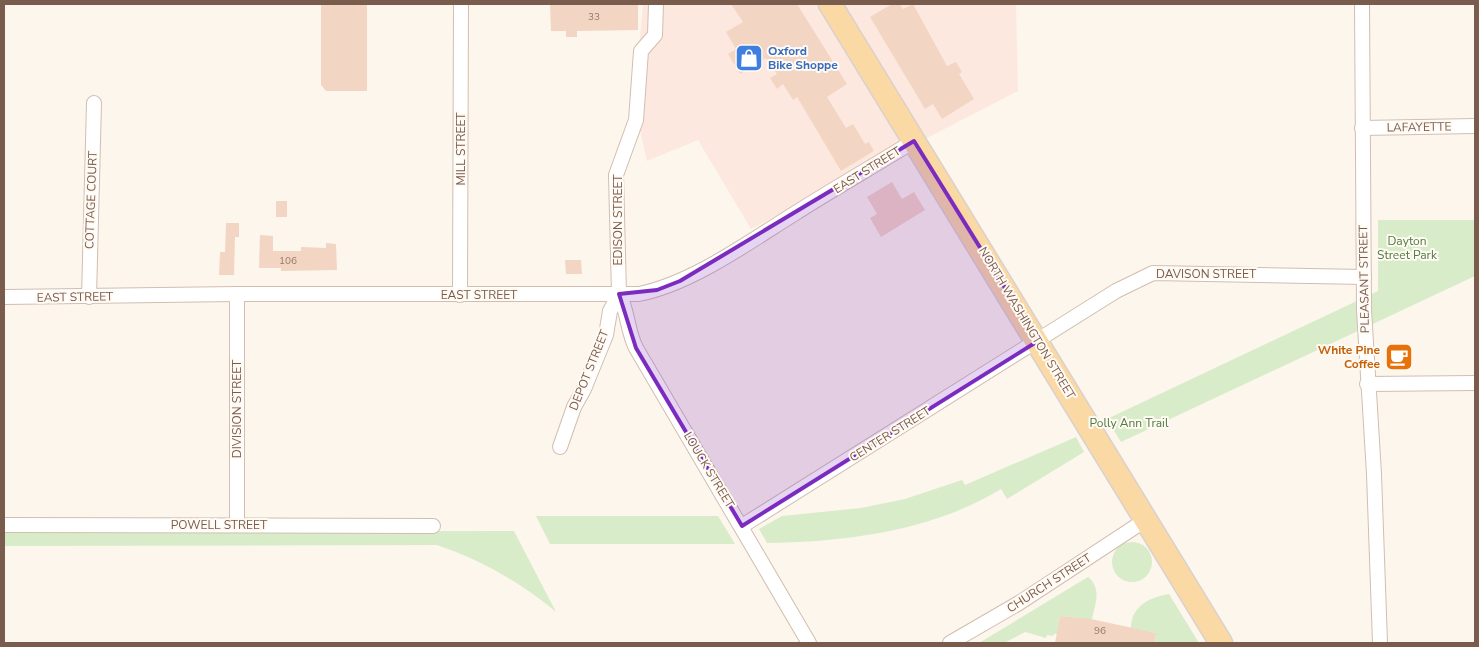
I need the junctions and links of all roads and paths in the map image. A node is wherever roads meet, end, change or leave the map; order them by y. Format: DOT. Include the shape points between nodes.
graph roads {
  1 [pos="461,4"];
  2 [pos="656,4"];
  3 [pos="830,4"];
  4 [pos="1362,4"];
  5 [pos="94,103"];
  6 [pos="1475,126"];
  7 [pos="1362,128"];
  8 [pos="914,141"];
  9 [pos="1364,277"];
  10 [pos="237,294"];
  11 [pos="619,294"];
  12 [pos="460,295"];
  13 [pos="4,297"];
  14 [pos="89,297"];
  15 [pos="1038,341"];
  16 [pos="1475,383"];
  17 [pos="1367,384"];
  18 [pos="560,448"];
  19 [pos="1147,519"];
  20 [pos="4,525"];
  21 [pos="237,525"];
  22 [pos="433,526"];
  23 [pos="742,526"];
  24 [pos="810,643"];
  25 [pos="950,643"];
  26 [pos="1221,643"];
  27 [pos="1380,643"];
  1 -- 12 [label="street, MILL STREET"];
  2 -- 11 [label="street, EDISON STREET" via="655,35 642,51 636,120 616,175"];
  3 -- 8 [label="main road, NORTH WASHINGTON STREET"];
  4 -- 7 [label="street, PLEASANT STREET"];
  5 -- 14 [label="street, COTTAGE COURT"];
  6 -- 7 [label="street, LAFAYETTE"];
  7 -- 9 [label="street, PLEASANT STREET"];
  8 -- 11 [label="street, EAST STREET" via="768,232 680,281 657,290"];
  8 -- 15 [label="main road, NORTH WASHINGTON STREET"];
  9 -- 15 [label="street, DAVISON STREET" via="1154,273 1116,291"];
  9 -- 17 [label="street, PLEASANT STREET"];
  10 -- 12 [label="street, EAST STREET"];
  10 -- 14 [label="street, EAST STREET"];
  10 -- 21 [label="street, DIVISION STREET"];
  11 -- 12 [label="street, EAST STREET"];
  11 -- 18 [label="street, DEPOT STREET"];
  11 -- 23 [label="street, LOUCK STREET" via="636,348"];
  13 -- 14 [label="street, EAST STREET"];
  15 -- 19 [label="main road, NORTH WASHINGTON STREET"];
  15 -- 23 [label="street, CENTER STREET"];
  16 -- 17 [label="street"];
  17 -- 27 [label="street, PLEASANT STREET"];
  19 -- 25 [label="street, CHURCH STREET" via="1019,604"];
  19 -- 26 [label="main road, NORTH WASHINGTON STREET"];
  20 -- 21 [label="street, POWELL STREET"];
  21 -- 22 [label="street, POWELL STREET"];
  23 -- 24 [label="street, LOUCK STREET"];
}
